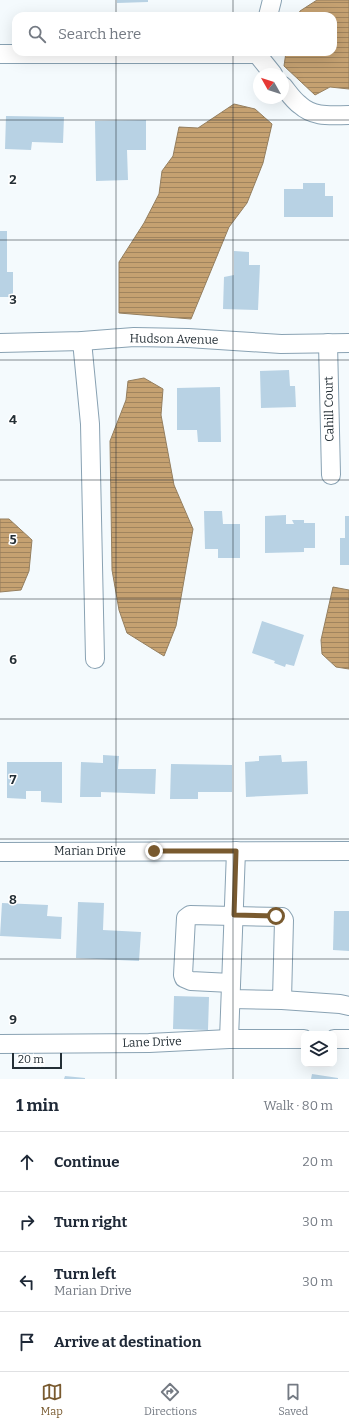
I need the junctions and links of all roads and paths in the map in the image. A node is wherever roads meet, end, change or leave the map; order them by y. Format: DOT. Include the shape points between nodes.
graph roads {
  1 [pos="272,0"];
  2 [pos="269,12"];
  3 [pos="0,54"];
  4 [pos="12,54"];
  5 [pos="259,56"];
  6 [pos="268,68"];
  7 [pos="289,93"];
  8 [pos="349,116"];
  9 [pos="82,341"];
  10 [pos="0,343"];
  11 [pos="328,343"];
  12 [pos="349,343"];
  13 [pos="331,475"];
  14 [pos="95,659"];
  15 [pos="236,851"];
  16 [pos="349,851"];
  17 [pos="0,852"];
  18 [pos="234,915"];
  19 [pos="231,991"];
  20 [pos="282,1000"];
  21 [pos="349,1006"];
  22 [pos="301,1039"];
  23 [pos="337,1039"];
  24 [pos="349,1039"];
  25 [pos="229,1040"];
  26 [pos="0,1044"];
  1 -- 2 [label="street"];
  3 -- 4 [label="street"];
  5 -- 6 [label="street"];
  7 -- 8 [label="street" via="310,112"];
  9 -- 10 [label="street, Hudson Avenue"];
  9 -- 11 [label="street, Hudson Avenue" via="188,338 281,344"];
  9 -- 14 [label="street" via="90,424"];
  11 -- 12 [label="street, Hudson Avenue"];
  11 -- 13 [label="street, Cahill Court"];
  15 -- 16 [label="street, Marian Drive"];
  15 -- 17 [label="street, Marian Drive"];
  15 -- 18 [label="street"];
  18 -- 19 [label="street"];
  18 -- 19 [label="street" via="190,915 185,921 184,978"];
  18 -- 20 [label="street" via="283,918"];
  19 -- 20 [label="street"];
  19 -- 25 [label="street"];
  20 -- 21 [label="street"];
  22 -- 25 [label="street, Lane Drive"];
  23 -- 24 [label="street"];
  25 -- 26 [label="street, Lane Drive"];
}
